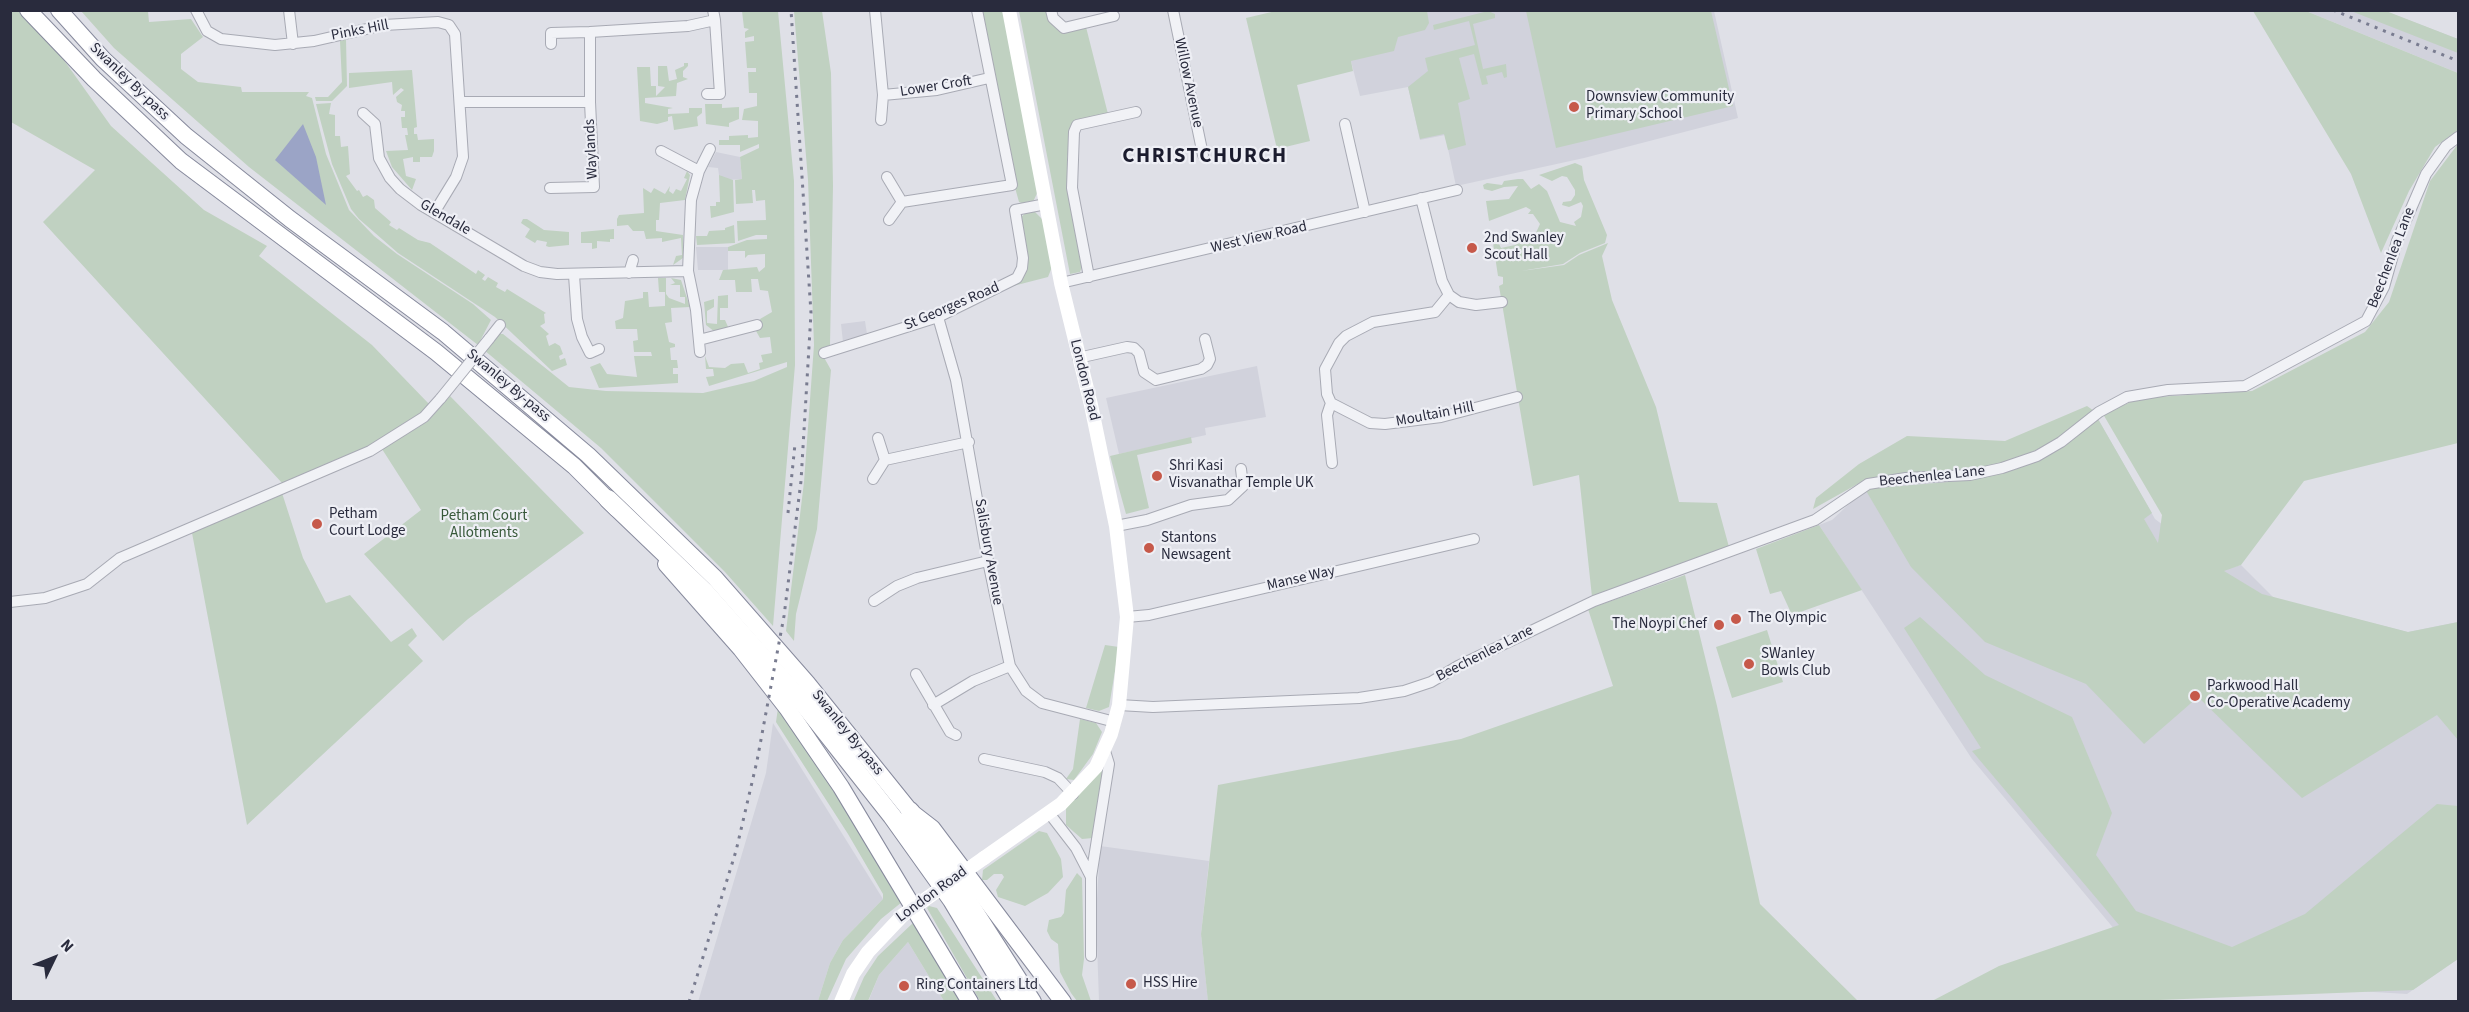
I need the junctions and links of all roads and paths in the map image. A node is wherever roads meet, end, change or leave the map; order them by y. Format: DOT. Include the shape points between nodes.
graph roads {
  1 [pos="28,10"];
  2 [pos="58,10"];
  3 [pos="196,10"];
  4 [pos="289,10"];
  5 [pos="875,10"];
  6 [pos="977,10"];
  7 [pos="1009,10"];
  8 [pos="1052,10"];
  9 [pos="1173,10"];
  10 [pos="714,15"];
  11 [pos="1114,16"];
  12 [pos="590,32"];
  13 [pos="293,44"];
  14 [pos="551,44"];
  15 [pos="990,78"];
  16 [pos="707,94"];
  17 [pos="883,95"];
  18 [pos="461,102"];
  19 [pos="590,102"];
  20 [pos="1136,112"];
  21 [pos="363,113"];
  22 [pos="881,120"];
  23 [pos="1345,123"];
  24 [pos="2458,137"];
  25 [pos="710,148"];
  26 [pos="661,151"];
  27 [pos="1203,155"];
  28 [pos="699,171"];
  29 [pos="887,177"];
  30 [pos="550,188"];
  31 [pos="1457,190"];
  32 [pos="1421,198"];
  33 [pos="902,202"];
  34 [pos="1046,204"];
  35 [pos="1365,212"];
  36 [pos="434,213"];
  37 [pos="889,220"];
  38 [pos="633,260"];
  39 [pos="688,271"];
  40 [pos="629,273"];
  41 [pos="574,275"];
  42 [pos="1089,276"];
  43 [pos="1061,283"];
  44 [pos="1449,295"];
  45 [pos="1502,302"];
  46 [pos="938,317"];
  47 [pos="500,325"];
  48 [pos="757,325"];
  49 [pos="1205,339"];
  50 [pos="699,340"];
  51 [pos="599,349"];
  52 [pos="700,352"];
  53 [pos="824,353"];
  54 [pos="1078,358"];
  55 [pos="1516,397"];
  56 [pos="1331,403"];
  57 [pos="878,438"];
  58 [pos="969,442"];
  59 [pos="885,460"];
  60 [pos="1332,464"];
  61 [pos="1241,469"];
  62 [pos="873,479"];
  63 [pos="608,499"];
  64 [pos="1116,526"];
  65 [pos="1474,539"];
  66 [pos="988,561"];
  67 [pos="874,601"];
  68 [pos="10,602"];
  69 [pos="1127,617"];
  70 [pos="1010,666"];
  71 [pos="916,674"];
  72 [pos="933,705"];
  73 [pos="1119,705"];
  74 [pos="1115,722"];
  75 [pos="956,735"];
  76 [pos="1105,751"];
  77 [pos="984,759"];
  78 [pos="1073,794"];
  79 [pos="910,811"];
  80 [pos="1049,813"];
  81 [pos="1092,877"];
  82 [pos="1091,956"];
  83 [pos="841,1002"];
  84 [pos="970,1002"];
  85 [pos="1013,1002"];
  86 [pos="1032,1002"];
  87 [pos="1063,1002"];
  1 -- 63 [label="highway, Swanley By-pass" via="94,79 181,160 436,352"];
  2 -- 79 [label="highway, Swanley By-pass" via="103,59 186,136 443,332 588,455 715,578"];
  3 -- 13 [label="street, Pinks Hill" via="207,31 221,39"];
  4 -- 13 [label="street"];
  5 -- 17 [label="street, Lower Croft"];
  6 -- 15 [label="street"];
  7 -- 34 [label="main road, London Road"];
  8 -- 11 [label="street" via="1053,18 1064,27"];
  9 -- 27 [label="street, Willow Avenue"];
  10 -- 12 [label="street" via="671,28"];
  10 -- 16 [label="street" via="720,94"];
  12 -- 14 [label="street" via="551,33"];
  12 -- 19 [label="street, Waylands"];
  13 -- 18 [label="street, Pinks Hill" via="384,26 438,22 449,25 455,34"];
  15 -- 17 [label="street, Lower Croft" via="937,90"];
  15 -- 33 [label="street" via="1012,185"];
  17 -- 22 [label="street, Lower Croft"];
  18 -- 19 [label="street, Waylands"];
  18 -- 36 [label="street, Pinks Hill" via="463,157"];
  19 -- 30 [label="street, Waylands" via="594,187"];
  20 -- 42 [label="street" via="1077,126 1074,132 1072,188"];
  21 -- 36 [label="street, Glendale" via="375,124 379,158 390,178"];
  23 -- 35 [label="street"];
  24 -- 73 [label="street, Beechenlea Lane" via="2446,146 2426,174 2397,241 2384,287 2366,321 2245,386 2168,390 2127,397 2037,456 2002,468 1971,475 1868,484 1815,520 1596,600 1431,682 1404,691 1359,698"];
  25 -- 28 [label="street"];
  26 -- 28 [label="street" via="669,162"];
  28 -- 39 [label="street" via="691,200"];
  29 -- 33 [label="street"];
  31 -- 32 [label="street, West View Road"];
  32 -- 35 [label="street, West View Road"];
  32 -- 44 [label="street"];
  33 -- 37 [label="street"];
  34 -- 43 [label="main road, London Road"];
  34 -- 46 [label="street, St Georges Road" via="1015,210 1023,258 1017,278"];
  35 -- 42 [label="street, West View Road"];
  36 -- 41 [label="street, Glendale" via="524,266 540,272"];
  38 -- 40 [label="street"];
  39 -- 40 [label="street, Glendale"];
  39 -- 50 [label="street"];
  40 -- 41 [label="street, Glendale"];
  41 -- 51 [label="street" via="581,333 590,353"];
  42 -- 43 [label="street, West View Road"];
  43 -- 54 [label="main road, London Road"];
  44 -- 45 [label="street" via="1459,302 1476,305"];
  44 -- 56 [label="street" via="1435,312 1373,322 1346,336 1325,369"];
  46 -- 53 [label="street, St Georges Road"];
  46 -- 58 [label="street, Salisbury Avenue"];
  47 -- 68 [label="street, bridge" via="424,417 370,451 120,558 87,584 45,598"];
  48 -- 50 [label="street" via="744,323"];
  49 -- 54 [label="street" via="1210,359 1207,365 1156,380 1144,372 1134,348"];
  50 -- 52 [label="street"];
  54 -- 64 [label="main road, London Road"];
  55 -- 56 [label="street, Moultain Hill" via="1441,417 1385,424 1370,423"];
  56 -- 60 [label="street" via="1328,415"];
  57 -- 59 [label="street"];
  58 -- 59 [label="street"];
  58 -- 66 [label="street, Salisbury Avenue"];
  59 -- 62 [label="street"];
  61 -- 64 [label="street" via="1243,486 1228,500 1191,505"];
  63 -- 84 [label="highway, Swanley By-pass" via="787,708 841,787"];
  63 -- 85 [label="highway" via="705,592 799,698 952,900"];
  64 -- 69 [label="main road, London Road"];
  65 -- 69 [label="street, Manse Way"];
  66 -- 67 [label="street" via="917,578"];
  66 -- 70 [label="street, Salisbury Avenue"];
  69 -- 73 [label="main road, London Road"];
  70 -- 72 [label="street"];
  70 -- 74 [label="street, Salisbury Avenue" via="1026,691 1042,703"];
  71 -- 72 [label="street"];
  72 -- 75 [label="street"];
  73 -- 74 [label="main road, London Road"];
  74 -- 76 [label="main road, London Road"];
  76 -- 78 [label="main road, London Road"];
  76 -- 81 [label="street, London Road" via="1109,764"];
  77 -- 78 [label="street" via="1045,772 1058,778"];
  78 -- 80 [label="main road, London Road"];
  79 -- 86 [label="highway"];
  79 -- 87 [label="highway, Swanley By-pass" via="932,828"];
  80 -- 81 [label="street, London Road"];
  80 -- 83 [label="main road, London Road, bridge" via="903,915 868,952"];
  81 -- 82 [label="street, London Road"];
}
